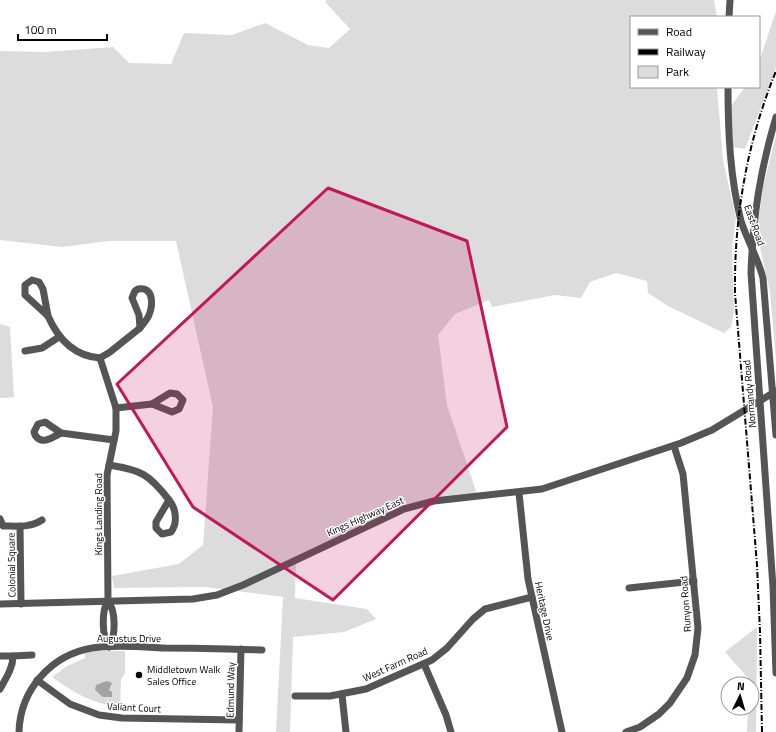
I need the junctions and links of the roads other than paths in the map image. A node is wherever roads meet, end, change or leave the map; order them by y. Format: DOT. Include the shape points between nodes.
graph roads {
  1 [pos="730,0"];
  2 [pos="729,16"];
  3 [pos="728,88"];
  4 [pos="776,116"];
  5 [pos="752,245"];
  6 [pos="48,316"];
  7 [pos="140,328"];
  8 [pos="59,337"];
  9 [pos="24,350"];
  10 [pos="100,358"];
  11 [pos="771,369"];
  12 [pos="776,375"];
  13 [pos="774,392"];
  14 [pos="759,402"];
  15 [pos="152,404"];
  16 [pos="116,408"];
  17 [pos="62,433"];
  18 [pos="776,435"];
  19 [pos="114,440"];
  20 [pos="674,446"];
  21 [pos="109,465"];
  22 [pos="519,492"];
  23 [pos="169,500"];
  24 [pos="0,519"];
  25 [pos="42,520"];
  26 [pos="20,526"];
  27 [pos="694,581"];
  28 [pos="629,588"];
  29 [pos="532,597"];
  30 [pos="108,601"];
  31 [pos="0,604"];
  32 [pos="21,604"];
  33 [pos="109,647"];
  34 [pos="241,649"];
  35 [pos="262,650"];
  36 [pos="0,656"];
  37 [pos="13,656"];
  38 [pos="32,656"];
  39 [pos="424,664"];
  40 [pos="776,673"];
  41 [pos="37,680"];
  42 [pos="0,689"];
  43 [pos="342,695"];
  44 [pos="295,696"];
  45 [pos="239,720"];
  46 [pos="19,732"];
  47 [pos="239,732"];
  48 [pos="346,732"];
  49 [pos="450,732"];
  50 [pos="562,732"];
  51 [pos="626,732"];
  1 -- 2 [label="street"];
  3 -- 5 [label="street, East Road" via="729,143 736,201"];
  4 -- 5 [label="street, Normandy Road" via="757,192"];
  5 -- 11 [label="street, East Road" via="763,278"];
  5 -- 14 [label="street, Normandy Road" via="752,317"];
  6 -- 6 [label="street" via="41,285 36,280 27,283 24,288 25,295"];
  6 -- 8 [label="street"];
  7 -- 7 [label="street" via="149,317 152,299 150,292 141,288 135,291 132,298 139,315"];
  7 -- 10 [label="street"];
  8 -- 9 [label="street" via="42,348"];
  8 -- 10 [label="street" via="84,356"];
  10 -- 16 [label="street, Kings Landing Road"];
  11 -- 12 [label="street"];
  11 -- 13 [label="street, East Road"];
  13 -- 14 [label="street, Kings Highway East"];
  13 -- 18 [label="street, East Road"];
  14 -- 20 [label="street, Kings Highway East" via="712,430"];
  14 -- 40 [label="street, Normandy Road"];
  15 -- 16 [label="street"];
  16 -- 19 [label="street, Kings Landing Road"];
  17 -- 19 [label="street"];
  19 -- 21 [label="street, Kings Landing Road"];
  20 -- 22 [label="street, Kings Highway East" via="555,486"];
  20 -- 27 [label="street, Runyon Road" via="683,474"];
  21 -- 23 [label="street" via="140,472 155,483"];
  21 -- 30 [label="street, Kings Landing Road"];
  22 -- 29 [label="street, Heritage Drive"];
  22 -- 30 [label="street, Kings Highway East" via="434,501 404,509 217,595 193,599"];
  24 -- 26 [label="street" via="3,526"];
  25 -- 26 [label="street" via="34,526"];
  26 -- 32 [label="street, Colonial Square"];
  27 -- 28 [label="street"];
  27 -- 51 [label="street, Runyon Road" via="698,628 695,655 687,678 659,714 640,727"];
  29 -- 39 [label="street, West Farm Road" via="485,609 447,648"];
  29 -- 50 [label="street, Heritage Drive"];
  30 -- 32 [label="street, Kings Highway East"];
  30 -- 33 [label="street, Kings Landing Road" via="113,607 113,640"];
  31 -- 32 [label="street, Kings Highway East"];
  33 -- 34 [label="street, Augustus Drive"];
  33 -- 41 [label="street, Augustus Drive" via="86,649 67,656"];
  34 -- 35 [label="street, Augustus Drive"];
  34 -- 45 [label="street, Edmund Way"];
  36 -- 37 [label="street"];
  37 -- 38 [label="street"];
  37 -- 42 [label="street" via="12,666"];
  39 -- 43 [label="street, West Farm Road" via="366,689"];
  39 -- 49 [label="street" via="440,698"];
  41 -- 45 [label="street, Valiant Court" via="70,704 99,715 122,718"];
  41 -- 46 [label="street, Augustus Drive" via="23,707"];
  43 -- 44 [label="street, West Farm Road"];
  43 -- 48 [label="street"];
  45 -- 47 [label="street, Edmund Way"];
}
